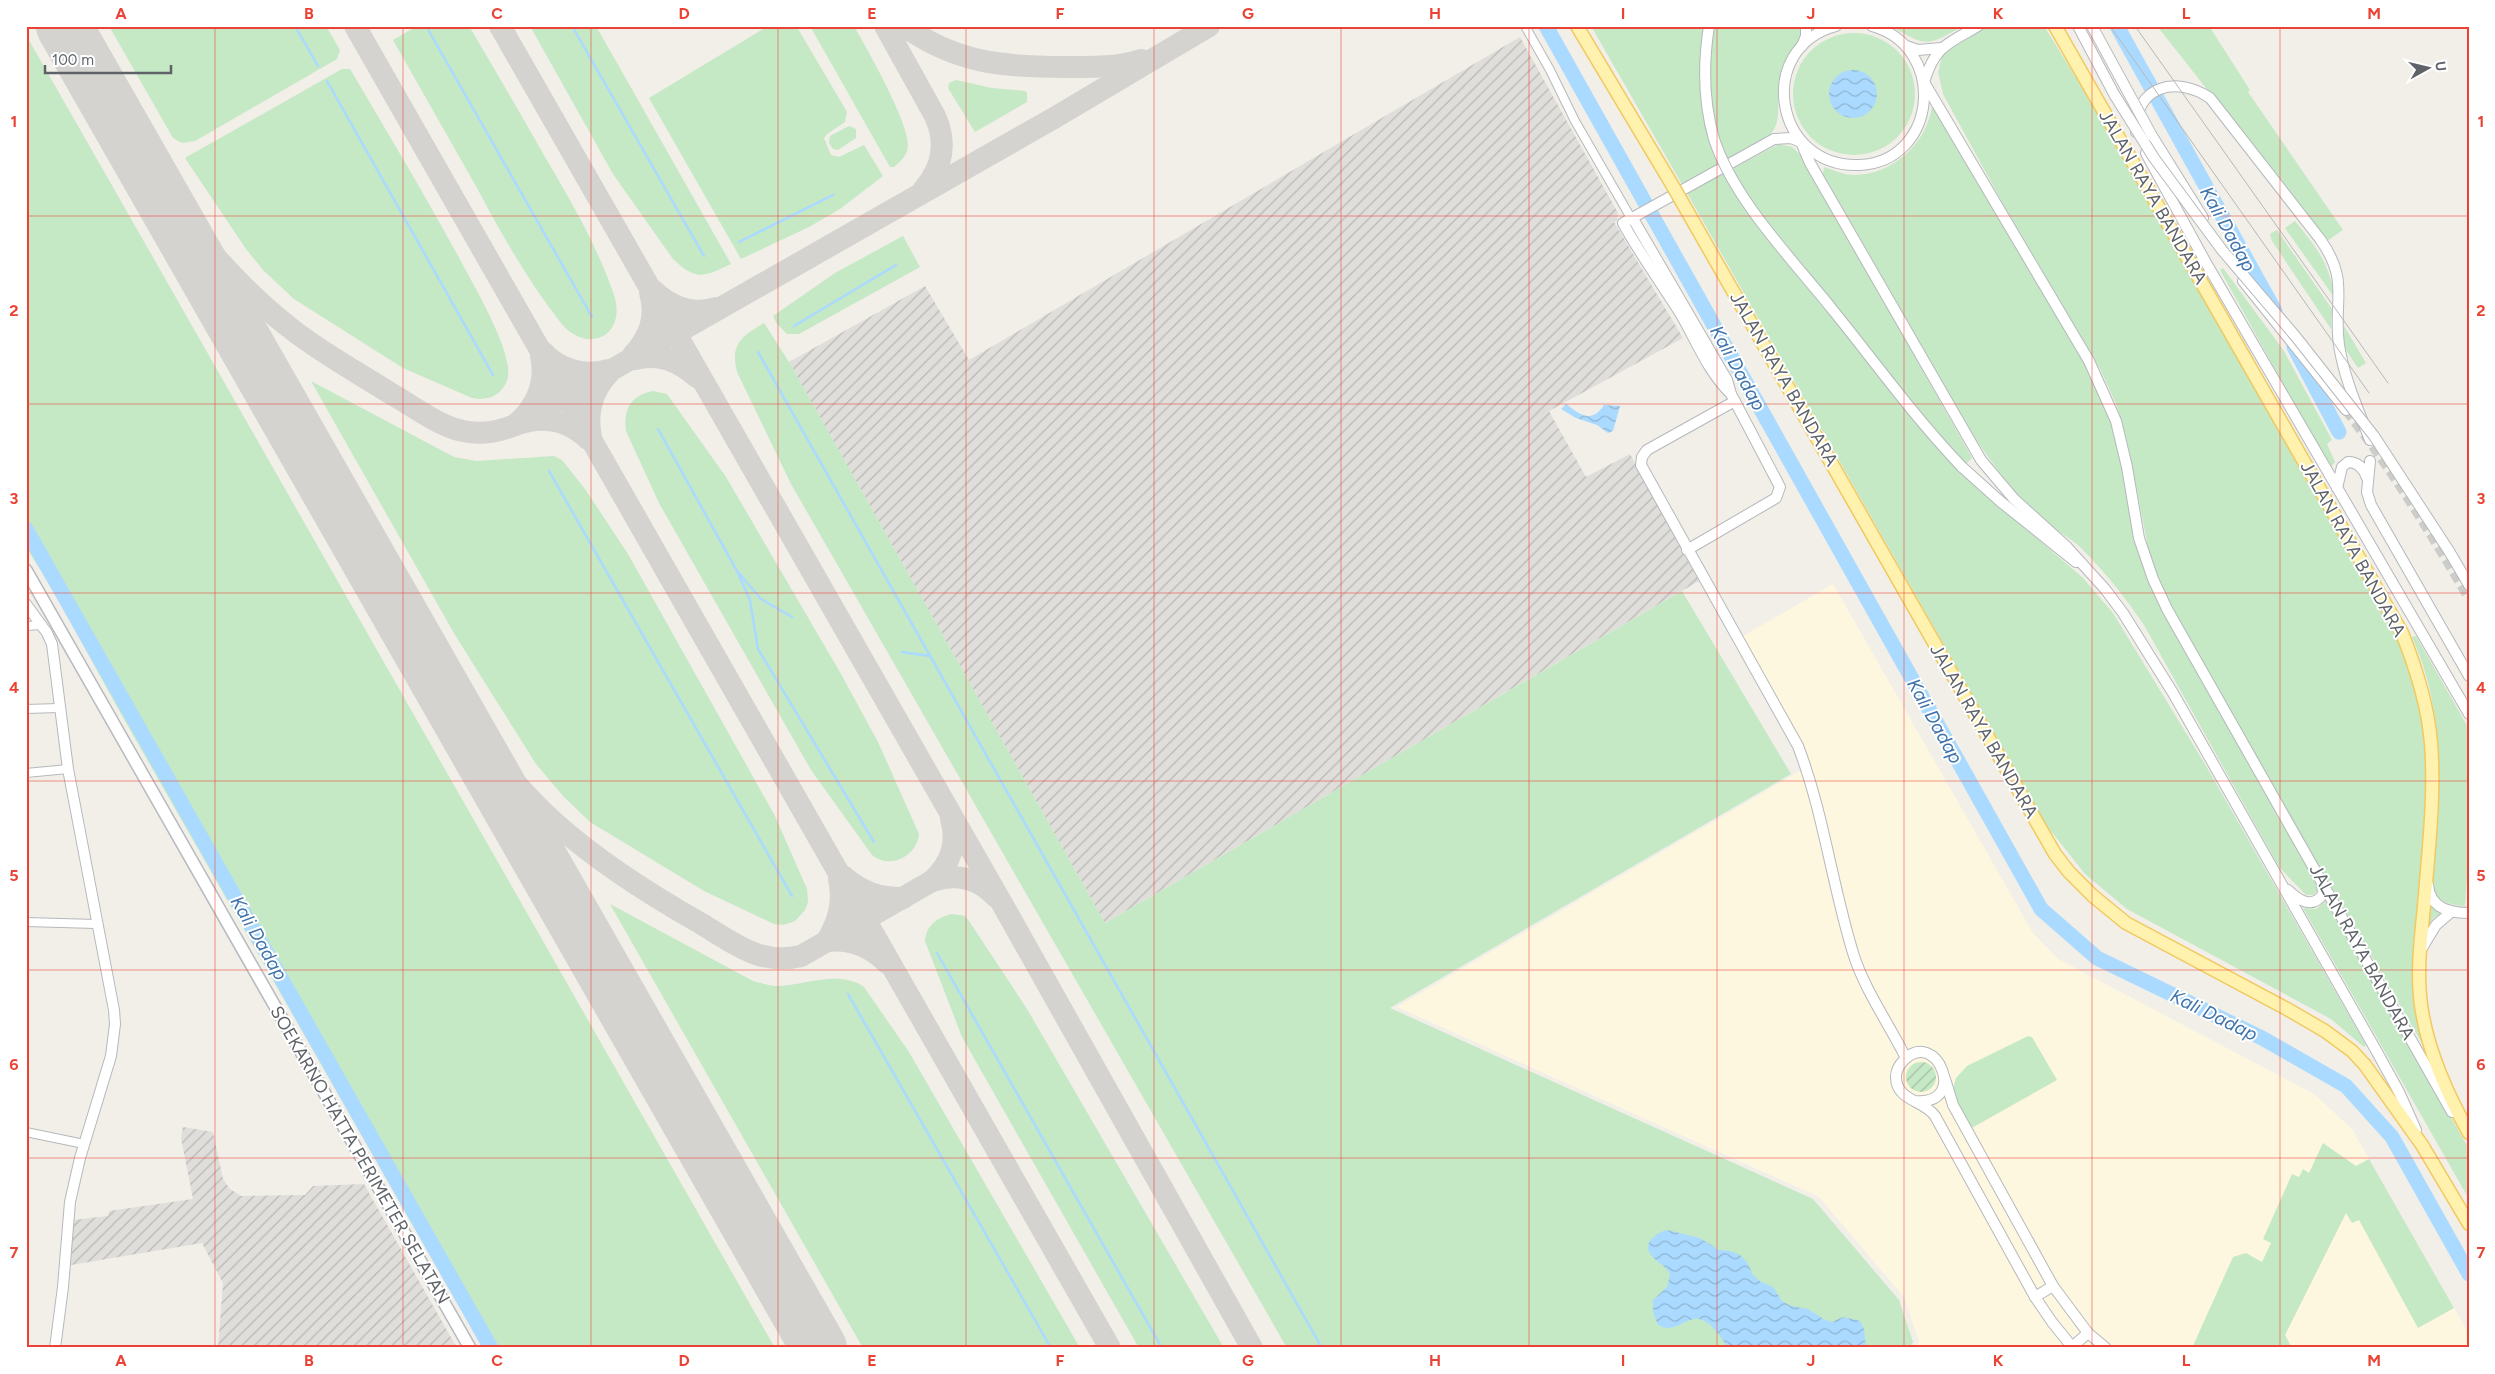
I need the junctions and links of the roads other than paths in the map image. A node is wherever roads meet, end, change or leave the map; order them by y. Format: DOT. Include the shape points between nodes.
graph roads {
  1 [pos="1525,26"];
  2 [pos="1577,26"];
  3 [pos="1709,26"];
  4 [pos="1806,26"];
  5 [pos="1836,26"];
  6 [pos="1872,26"];
  7 [pos="1978,26"];
  8 [pos="2055,26"];
  9 [pos="2078,26"];
  10 [pos="2085,26"];
  11 [pos="2092,26"];
  12 [pos="1906,46"];
  13 [pos="1940,48"];
  14 [pos="1800,49"];
  15 [pos="1924,82"];
  16 [pos="1786,115"];
  17 [pos="2137,135"];
  18 [pos="1774,139"];
  19 [pos="1801,142"];
  20 [pos="1629,219"];
  21 [pos="1733,397"];
  22 [pos="2346,410"];
  23 [pos="2370,440"];
  24 [pos="2370,461"];
  25 [pos="2367,478"];
  26 [pos="2337,488"];
  27 [pos="1687,550"];
  28 [pos="26,570"];
  29 [pos="2093,574"];
  30 [pos="2469,584"];
  31 [pos="26,604"];
  32 [pos="42,625"];
  33 [pos="26,626"];
  34 [pos="2469,676"];
  35 [pos="60,708"];
  36 [pos="26,709"];
  37 [pos="2469,714"];
  38 [pos="68,769"];
  39 [pos="26,773"];
  40 [pos="2274,872"];
  41 [pos="2427,872"];
  42 [pos="2320,877"];
  43 [pos="2452,913"];
  44 [pos="2469,913"];
  45 [pos="26,922"];
  46 [pos="96,924"];
  47 [pos="2420,957"];
  48 [pos="1906,1058"];
  49 [pos="1945,1078"];
  50 [pos="1915,1101"];
  51 [pos="2466,1128"];
  52 [pos="26,1132"];
  53 [pos="84,1144"];
  54 [pos="2422,1144"];
  55 [pos="2469,1224"];
  56 [pos="2053,1286"];
  57 [pos="2035,1297"];
  58 [pos="2088,1333"];
  59 [pos="2073,1347"];
  60 [pos="55,1348"];
  61 [pos="470,1348"];
  62 [pos="2106,1348"];
  1 -- 20 [label="street"];
  2 -- 54 [label="main road, JALAN RAYA BANDARA, bridge" via="1674,188 2041,831 2070,872 2126,923 2325,1031 2371,1072"];
  3 -- 29 [label="street, JALAN RAYA BANDARA, bridge" via="1706,104 1715,140 1732,175 1776,240 1930,432 1962,467 2024,521"];
  4 -- 14 [label="street" via="1806,36"];
  5 -- 14 [label="street" via="1818,33"];
  6 -- 12 [label="street" via="1893,35"];
  7 -- 13 [label="street"];
  8 -- 41 [label="main road, JALAN RAYA BANDARA" via="2402,633 2423,695 2431,742"];
  9 -- 30 [label="street, JALAN RAYA BANDARA, bridge" via="2114,94 2154,158 2222,250 2374,436"];
  10 -- 17 [label="street, JALAN RAYA BANDARA"];
  11 -- 22 [label="street, bridge" via="2152,136 2242,280"];
  12 -- 13 [label="street" via="1918,50"];
  12 -- 15 [label="street" via="1916,60"];
  13 -- 15 [label="street"];
  14 -- 16 [label="street" via="1783,85"];
  15 -- 19 [label="street" via="1925,102 1919,123 1903,146 1882,160 1860,165 1845,164 1815,153"];
  15 -- 42 [label="street, JALAN RAYA BANDARA" via="2103,388 2123,445 2139,538 2159,592"];
  16 -- 18 [label="street" via="1785,124"];
  16 -- 19 [label="street, JALAN RAYA BANDARA"];
  17 -- 23 [label="street" via="2136,118 2140,106 2156,89 2173,86 2200,91 2210,98 2330,254 2340,286 2340,347 2348,382"];
  17 -- 26 [label="street, JALAN RAYA BANDARA" via="2205,261"];
  18 -- 19 [label="street" via="1791,138"];
  18 -- 20 [label="street"];
  19 -- 29 [label="street, JALAN RAYA BANDARA" via="1810,163 1982,460 2014,499 2068,546"];
  20 -- 21 [label="street" via="1727,380"];
  21 -- 27 [label="street" via="1647,450 1642,457 1644,472"];
  21 -- 27 [label="street" via="1778,481 1779,496"];
  24 -- 25 [label="street"];
  25 -- 26 [label="street" via="2359,466 2348,462 2342,467"];
  25 -- 34 [label="street" via="2371,505"];
  26 -- 37 [label="street, JALAN RAYA BANDARA"];
  27 -- 48 [label="street" via="1798,746 1819,809 1854,956"];
  28 -- 61 [label="main road, SOEKARNO HATTA PERIMETER SELATAN"];
  29 -- 40 [label="street, JALAN RAYA BANDARA" via="2123,613 2172,693"];
  31 -- 32 [label="street"];
  32 -- 33 [label="street"];
  32 -- 35 [label="street" via="52,644"];
  35 -- 36 [label="street"];
  35 -- 38 [label="street"];
  38 -- 39 [label="street"];
  38 -- 46 [label="street"];
  40 -- 42 [label="street" via="2291,893 2307,903 2318,900 2323,894"];
  40 -- 54 [label="street, JALAN RAYA BANDARA" via="2399,1092"];
  41 -- 43 [label="street" via="2428,892 2436,903"];
  41 -- 47 [label="main road, JALAN RAYA BANDARA"];
  42 -- 51 [label="street, JALAN RAYA BANDARA" via="2442,1096"];
  43 -- 44 [label="street"];
  43 -- 47 [label="street" via="2440,919 2425,939"];
  45 -- 46 [label="street"];
  46 -- 53 [label="street" via="115,1024 110,1056"];
  47 -- 51 [label="main road, JALAN RAYA BANDARA" via="2424,1023 2438,1067"];
  48 -- 49 [label="street" via="1920,1053 1933,1057"];
  48 -- 50 [label="street" via="1896,1080 1902,1093"];
  49 -- 50 [label="street" via="1935,1097"];
  49 -- 56 [label="street" via="1953,1105"];
  50 -- 57 [label="street" via="1935,1116"];
  52 -- 53 [label="street"];
  53 -- 60 [label="street" via="70,1202"];
  54 -- 55 [label="main road, JALAN RAYA BANDARA"];
  56 -- 57 [label="street"];
  56 -- 58 [label="street"];
  57 -- 59 [label="street"];
  58 -- 59 [label="street"];
  58 -- 62 [label="street"];
}
